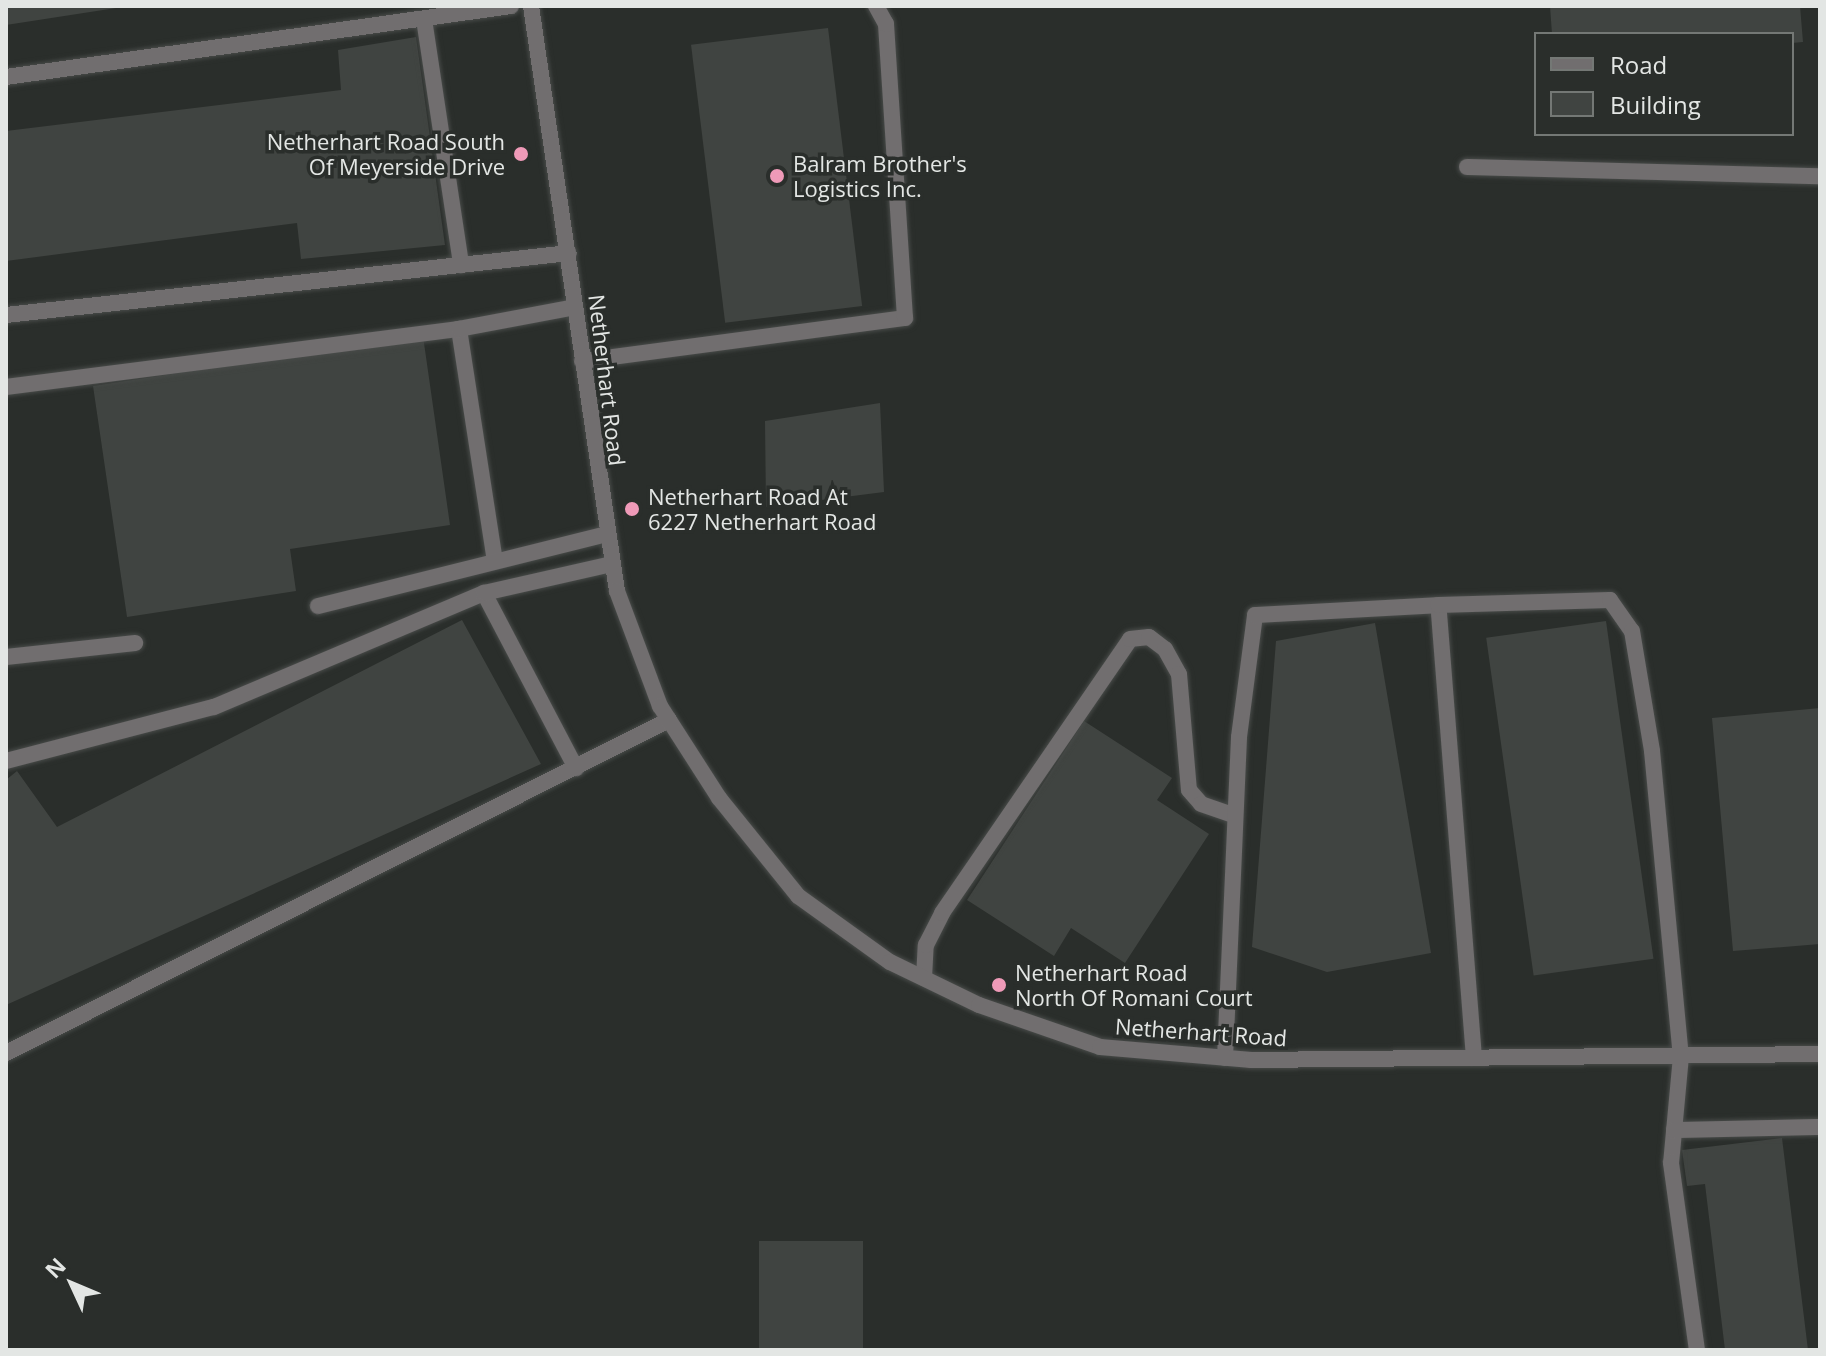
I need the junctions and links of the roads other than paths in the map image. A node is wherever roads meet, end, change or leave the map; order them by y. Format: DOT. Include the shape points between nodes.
graph roads {
  1 [pos="511,6"];
  2 [pos="531,6"];
  3 [pos="876,6"];
  4 [pos="424,19"];
  5 [pos="6,77"];
  6 [pos="1467,167"];
  7 [pos="1820,176"];
  8 [pos="569,253"];
  9 [pos="461,265"];
  10 [pos="575,307"];
  11 [pos="6,315"];
  12 [pos="459,329"];
  13 [pos="582,361"];
  14 [pos="6,387"];
  15 [pos="607,534"];
  16 [pos="495,561"];
  17 [pos="612,564"];
  18 [pos="484,593"];
  19 [pos="1438,605"];
  20 [pos="318,606"];
  21 [pos="135,643"];
  22 [pos="6,657"];
  23 [pos="669,720"];
  24 [pos="6,761"];
  25 [pos="576,768"];
  26 [pos="1235,816"];
  27 [pos="924,978"];
  28 [pos="6,1053"];
  29 [pos="1820,1054"];
  30 [pos="1681,1056"];
  31 [pos="1225,1058"];
  32 [pos="1474,1058"];
  33 [pos="1820,1127"];
  34 [pos="1674,1130"];
  35 [pos="1697,1350"];
  1 -- 4 [label="street"];
  2 -- 8 [label="street, Netherhart Road"];
  3 -- 13 [label="street" via="886,24 905,318"];
  4 -- 5 [label="street"];
  4 -- 9 [label="street"];
  6 -- 7 [label="street"];
  8 -- 9 [label="street"];
  8 -- 10 [label="street, Netherhart Road"];
  9 -- 11 [label="street"];
  10 -- 12 [label="street"];
  10 -- 13 [label="street, Netherhart Road"];
  12 -- 14 [label="street"];
  12 -- 16 [label="street"];
  13 -- 15 [label="street, Netherhart Road"];
  15 -- 16 [label="street"];
  15 -- 17 [label="street, Netherhart Road"];
  16 -- 20 [label="street"];
  17 -- 18 [label="street"];
  17 -- 23 [label="street, Netherhart Road" via="617,591"];
  18 -- 24 [label="street" via="214,707"];
  18 -- 25 [label="street"];
  19 -- 26 [label="street" via="1255,615"];
  19 -- 30 [label="street" via="1610,600 1632,631 1652,751"];
  19 -- 32 [label="street"];
  21 -- 22 [label="street"];
  23 -- 25 [label="street"];
  23 -- 27 [label="street, Netherhart Road" via="719,798 798,896"];
  25 -- 28 [label="street"];
  26 -- 27 [label="street" via="1201,804 1189,790 1179,674 1157,643 1130,639 942,913 926,945"];
  26 -- 31 [label="street"];
  27 -- 31 [label="street, Netherhart Road" via="1100,1047"];
  29 -- 30 [label="street, Netherhart Road"];
  30 -- 32 [label="street, Netherhart Road"];
  30 -- 34 [label="street"];
  31 -- 32 [label="street, Netherhart Road"];
  33 -- 34 [label="street"];
  34 -- 35 [label="street" via="1671,1163"];
}
